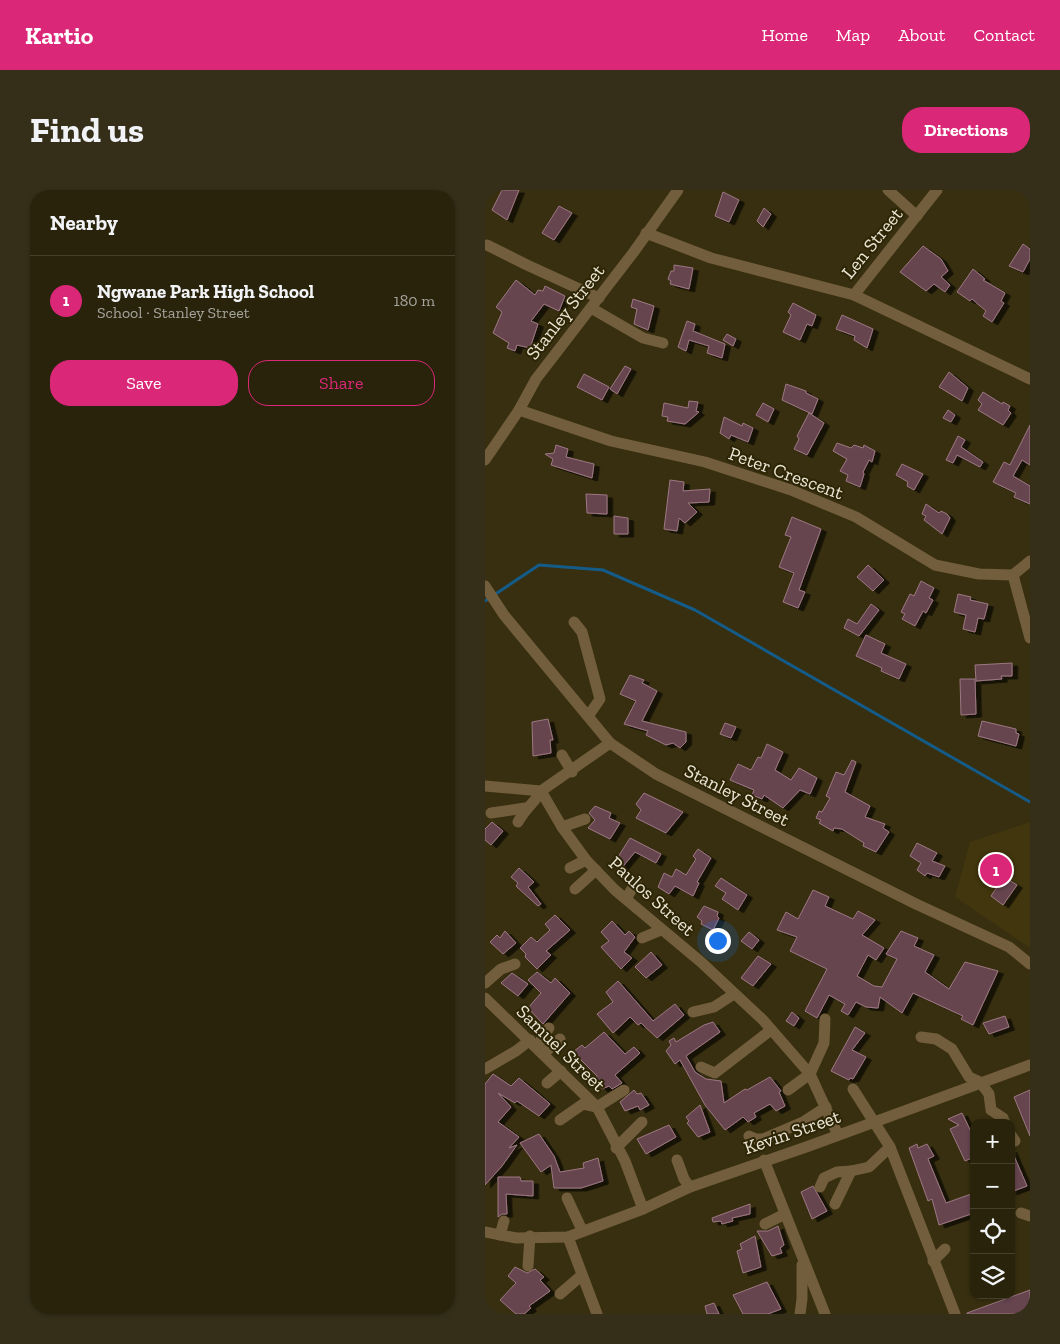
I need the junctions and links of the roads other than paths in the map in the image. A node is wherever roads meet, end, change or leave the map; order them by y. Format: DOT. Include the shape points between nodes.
graph roads {
  1 [pos="678,190"];
  2 [pos="888,190"];
  3 [pos="937,190"];
  4 [pos="917,216"];
  5 [pos="646,233"];
  6 [pos="487,245"];
  7 [pos="853,295"];
  8 [pos="599,298"];
  9 [pos="591,308"];
  10 [pos="663,343"];
  11 [pos="1030,379"];
  12 [pos="519,410"];
  13 [pos="485,460"];
  14 [pos="1030,561"];
  15 [pos="1013,575"];
  16 [pos="485,586"];
  17 [pos="574,622"];
  18 [pos="1030,638"];
  19 [pos="589,715"];
  20 [pos="611,743"];
  21 [pos="562,755"];
  22 [pos="572,772"];
  23 [pos="485,786"];
  24 [pos="541,791"];
  25 [pos="525,808"];
  26 [pos="491,813"];
  27 [pos="585,819"];
  28 [pos="518,822"];
  29 [pos="562,827"];
  30 [pos="586,860"];
  31 [pos="570,868"];
  32 [pos="596,870"];
  33 [pos="636,882"];
  34 [pos="575,889"];
  35 [pos="626,899"];
  36 [pos="661,930"];
  37 [pos="642,938"];
  38 [pos="515,964"];
  39 [pos="1030,964"];
  40 [pos="485,983"];
  41 [pos="734,994"];
  42 [pos="485,998"];
  43 [pos="693,1012"];
  44 [pos="825,1019"];
  45 [pos="549,1028"];
  46 [pos="771,1030"];
  47 [pos="921,1037"];
  48 [pos="560,1039"];
  49 [pos="537,1046"];
  50 [pos="1030,1065"];
  51 [pos="701,1067"];
  52 [pos="485,1069"];
  53 [pos="561,1071"];
  54 [pos="810,1074"];
  55 [pos="979,1082"];
  56 [pos="547,1083"];
  57 [pos="853,1089"];
  58 [pos="624,1090"];
  59 [pos="788,1090"];
  60 [pos="597,1107"];
  61 [pos="826,1107"];
  62 [pos="1003,1119"];
  63 [pos="560,1120"];
  64 [pos="642,1122"];
  65 [pos="872,1122"];
  66 [pos="838,1135"];
  67 [pos="749,1136"];
  68 [pos="890,1147"];
  69 [pos="616,1148"];
  70 [pos="677,1160"];
  71 [pos="764,1160"];
  72 [pos="851,1171"];
  73 [pos="690,1187"];
  74 [pos="820,1187"];
  75 [pos="567,1198"];
  76 [pos="835,1204"];
  77 [pos="643,1209"];
  78 [pos="785,1214"];
  79 [pos="504,1221"];
  80 [pos="765,1224"];
  81 [pos="582,1230"];
  82 [pos="485,1232"];
  83 [pos="500,1235"];
  84 [pos="530,1236"];
  85 [pos="568,1237"];
  86 [pos="945,1249"];
  87 [pos="802,1259"];
  88 [pos="933,1261"];
  89 [pos="528,1266"];
  90 [pos="582,1275"];
  91 [pos="560,1294"];
  92 [pos="597,1314"];
  93 [pos="799,1314"];
  94 [pos="825,1314"];
  95 [pos="955,1314"];
  1 -- 5 [label="street, Stanley Street"];
  2 -- 4 [label="street"];
  3 -- 4 [label="street, Len Street"];
  4 -- 7 [label="street, Len Street"];
  5 -- 7 [label="street" via="711,258"];
  5 -- 8 [label="street, Stanley Street"];
  6 -- 8 [label="street"];
  7 -- 11 [label="street"];
  8 -- 9 [label="street, Stanley Street"];
  9 -- 10 [label="street" via="643,338"];
  9 -- 12 [label="street, Stanley Street" via="535,379"];
  12 -- 13 [label="street, Stanley Street"];
  12 -- 15 [label="street, Peter Crescent" via="611,441 705,462 791,490 856,517 935,565 979,574"];
  14 -- 15 [label="street"];
  15 -- 18 [label="street"];
  16 -- 19 [label="street, Stanley Street" via="504,615"];
  17 -- 19 [label="street" via="582,632 600,699"];
  19 -- 20 [label="street, Stanley Street"];
  20 -- 22 [label="street"];
  20 -- 39 [label="street, Stanley Street" via="656,774 1009,947"];
  21 -- 22 [label="street"];
  22 -- 24 [label="street"];
  23 -- 24 [label="street"];
  24 -- 25 [label="street" via="537,800"];
  24 -- 29 [label="street, Paulos Street"];
  25 -- 26 [label="street"];
  25 -- 28 [label="street"];
  27 -- 29 [label="street"];
  29 -- 30 [label="street, Paulos Street"];
  30 -- 31 [label="street"];
  30 -- 32 [label="street, Paulos Street"];
  32 -- 34 [label="street"];
  32 -- 35 [label="street, Paulos Street"];
  33 -- 35 [label="street"];
  35 -- 36 [label="street, Paulos Street"];
  36 -- 37 [label="street"];
  36 -- 41 [label="street, Paulos Street"];
  38 -- 40 [label="street" via="501,969"];
  41 -- 43 [label="street" via="714,1007"];
  41 -- 46 [label="street, Paulos Street"];
  42 -- 49 [label="street, Samuel Street"];
  44 -- 54 [label="street" via="824,1043"];
  45 -- 49 [label="street"];
  46 -- 51 [label="street" via="715,1073"];
  46 -- 54 [label="street, Paulos Street"];
  47 -- 55 [label="street" via="936,1038 952,1049 969,1077"];
  48 -- 49 [label="street"];
  49 -- 52 [label="street" via="517,1051"];
  49 -- 53 [label="street, Samuel Street"];
  50 -- 55 [label="street, Kevin Street"];
  53 -- 56 [label="street"];
  53 -- 60 [label="street, Samuel Street"];
  54 -- 59 [label="street"];
  54 -- 61 [label="street, Paulos Street"];
  55 -- 62 [label="street" via="989,1094 991,1110"];
  55 -- 65 [label="street, Kevin Street"];
  57 -- 65 [label="street"];
  58 -- 60 [label="street"];
  60 -- 63 [label="street" via="583,1104"];
  60 -- 69 [label="street, Samuel Street"];
  61 -- 66 [label="street, Paulos Street"];
  61 -- 67 [label="street" via="803,1122 763,1138"];
  64 -- 69 [label="street"];
  65 -- 66 [label="street, Kevin Street"];
  65 -- 68 [label="street"];
  66 -- 71 [label="street, Kevin Street"];
  68 -- 72 [label="street" via="869,1168"];
  68 -- 88 [label="street"];
  69 -- 77 [label="street, Samuel Street" via="625,1162"];
  70 -- 73 [label="street"];
  71 -- 73 [label="street, Kevin Street"];
  71 -- 78 [label="street"];
  72 -- 74 [label="street" via="837,1172 824,1178"];
  72 -- 76 [label="street"];
  73 -- 77 [label="street, Kevin Street"];
  75 -- 81 [label="street"];
  77 -- 81 [label="street, Kevin Street"];
  78 -- 80 [label="street"];
  78 -- 87 [label="street"];
  79 -- 83 [label="street"];
  81 -- 85 [label="street, Kevin Street"];
  82 -- 83 [label="street"];
  83 -- 84 [label="street"];
  84 -- 85 [label="street"];
  84 -- 89 [label="street"];
  85 -- 90 [label="street"];
  86 -- 88 [label="street"];
  87 -- 93 [label="street"];
  87 -- 94 [label="street"];
  88 -- 95 [label="street"];
  90 -- 91 [label="street"];
  90 -- 92 [label="street"];
}
